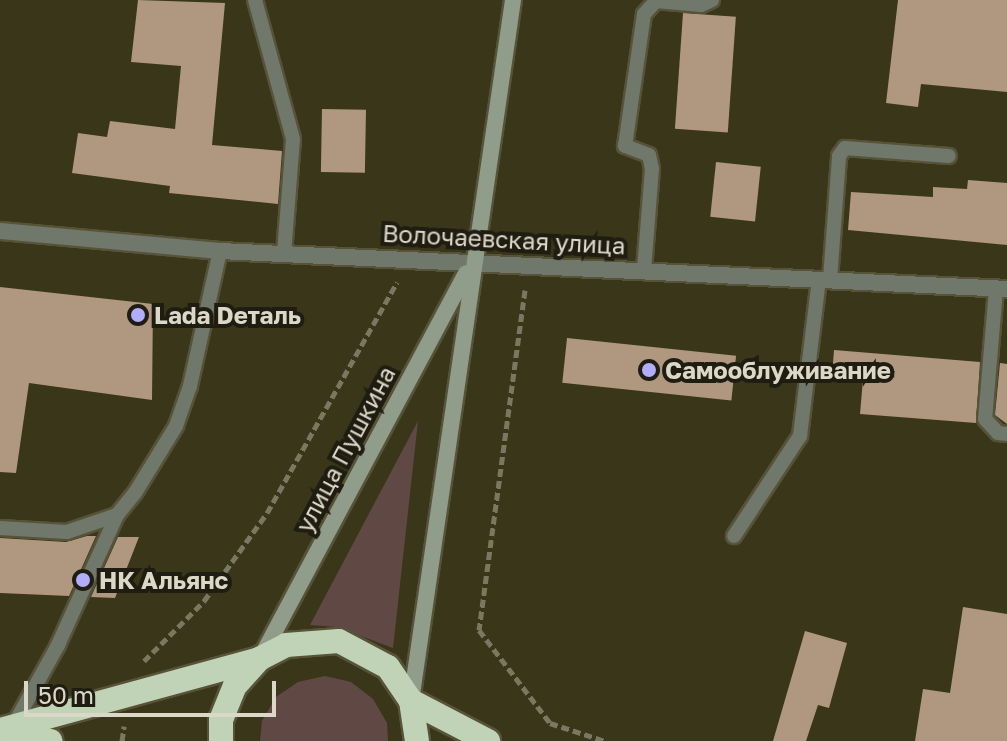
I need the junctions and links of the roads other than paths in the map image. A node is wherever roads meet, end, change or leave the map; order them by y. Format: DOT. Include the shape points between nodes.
graph roads {
  1 [pos="255,0"];
  2 [pos="513,0"];
  3 [pos="712,0"];
  4 [pos="949,156"];
  5 [pos="0,231"];
  6 [pos="220,251"];
  7 [pos="284,254"];
  8 [pos="473,262"];
  9 [pos="644,270"];
  10 [pos="824,279"];
  11 [pos="1001,289"];
  12 [pos="1007,434"];
  13 [pos="117,515"];
  14 [pos="0,528"];
  15 [pos="734,536"];
  16 [pos="259,659"];
  17 [pos="411,701"];
  18 [pos="6,730"];
  19 [pos="50,741"];
  20 [pos="221,741"];
  21 [pos="417,741"];
  22 [pos="488,741"];
  1 -- 7 [label="lane" via="293,139"];
  2 -- 8 [label="main road, улица Пушкина"];
  3 -- 9 [label="lane" via="701,5 656,1 644,14 625,146 649,155 652,169"];
  4 -- 10 [label="lane" via="845,148 839,156"];
  5 -- 6 [label="street, Волочаевская улица"];
  6 -- 7 [label="street, Волочаевская улица"];
  6 -- 13 [label="lane" via="176,426"];
  7 -- 8 [label="street, Волочаевская улица"];
  8 -- 9 [label="street, Волочаевская улица"];
  8 -- 16 [label="main road, улица Пушкина"];
  8 -- 17 [label="main road, улица Пушкина"];
  9 -- 10 [label="street, Волочаевская улица"];
  10 -- 11 [label="street, Волочаевская улица"];
  10 -- 15 [label="lane" via="800,436"];
  11 -- 12 [label="lane" via="985,419 998,433"];
  13 -- 14 [label="lane" via="67,532"];
  13 -- 18 [label="lane" via="58,645"];
  16 -- 17 [label="highway" via="286,645 339,641 388,667"];
  16 -- 18 [label="highway"];
  16 -- 20 [label="highway" via="235,686 221,720"];
  17 -- 21 [label="highway"];
  17 -- 22 [label="highway"];
  18 -- 19 [label="highway"];
}
